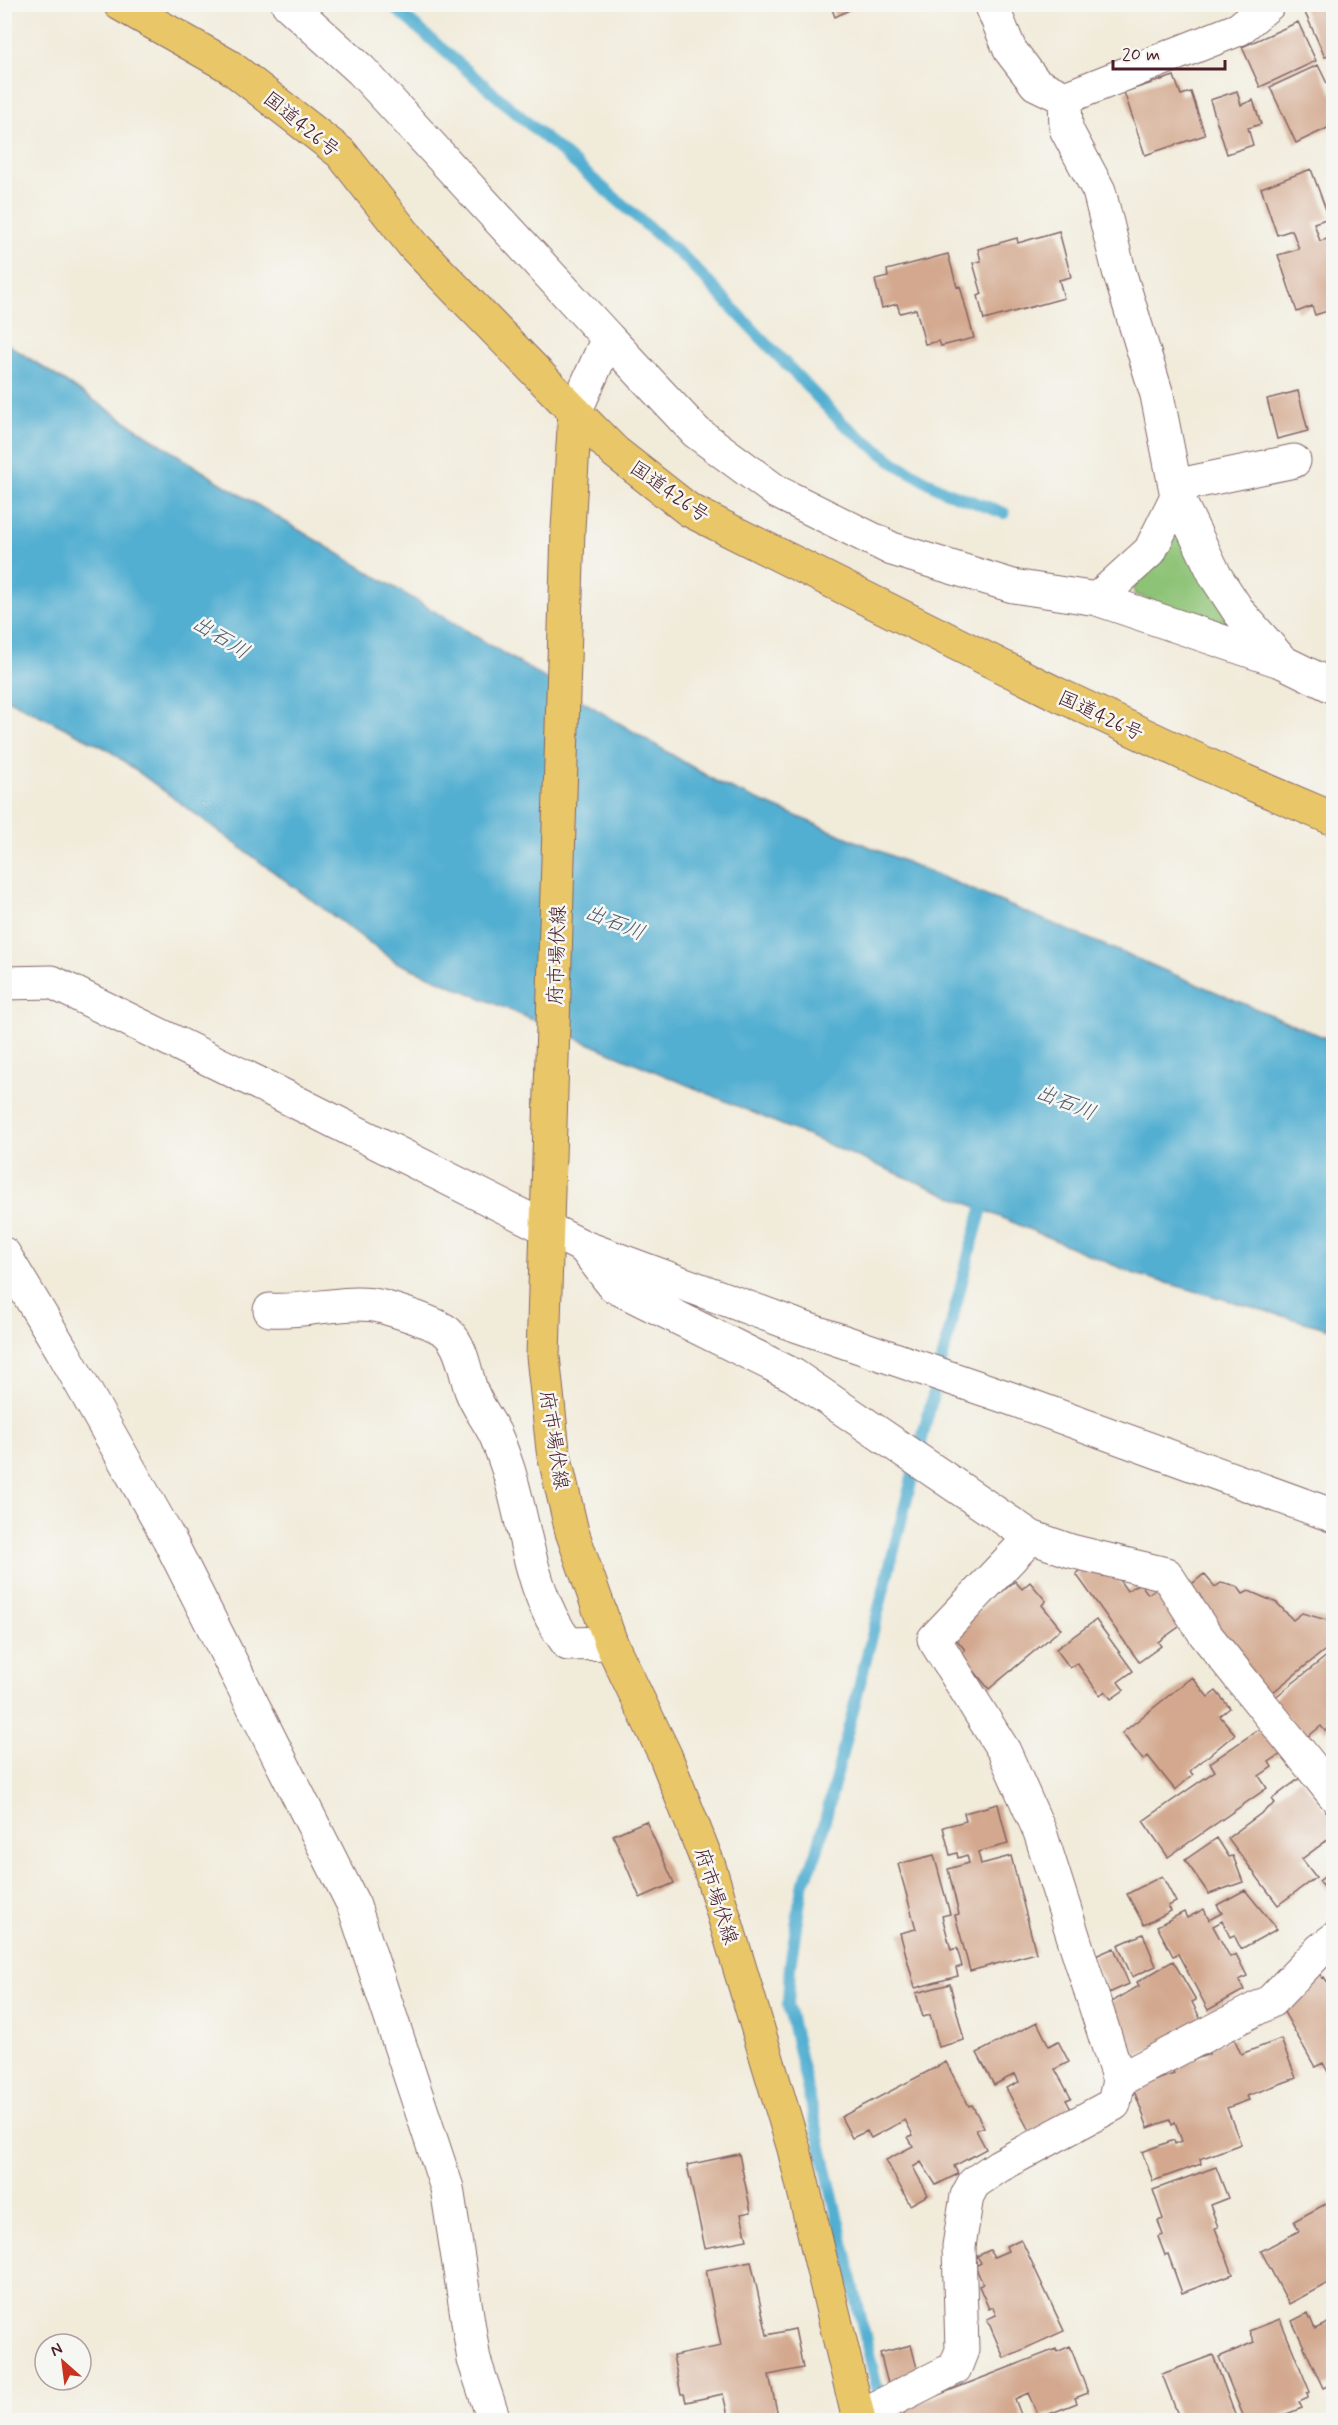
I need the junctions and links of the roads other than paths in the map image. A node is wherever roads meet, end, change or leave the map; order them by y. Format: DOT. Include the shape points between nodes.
graph roads {
  1 [pos="120,4"];
  2 [pos="288,4"];
  3 [pos="991,4"];
  4 [pos="1269,4"];
  5 [pos="1065,98"];
  6 [pos="608,338"];
  7 [pos="575,412"];
  8 [pos="1294,462"];
  9 [pos="1176,491"];
  10 [pos="1098,599"];
  11 [pos="1283,662"];
  12 [pos="1334,687"];
  13 [pos="1334,819"];
  14 [pos="4,983"];
  15 [pos="546,1228"];
  16 [pos="584,1247"];
  17 [pos="4,1254"];
  18 [pos="270,1310"];
  19 [pos="1334,1516"];
  20 [pos="1031,1537"];
  21 [pos="611,1643"];
  22 [pos="1334,1795"];
  23 [pos="1334,1939"];
  24 [pos="1119,2080"];
  25 [pos="859,2419"];
  26 [pos="494,2421"];
  1 -- 7 [label="main road, 国道426号" via="229,66 341,153 414,246"];
  2 -- 6 [label="street" via="361,70"];
  3 -- 5 [label="street" via="1010,50 1036,84"];
  4 -- 5 [label="street" via="1239,29"];
  5 -- 9 [label="street" via="1066,129 1099,191 1157,395"];
  6 -- 7 [label="street"];
  6 -- 10 [label="street" via="696,432 777,492 892,549 1013,586"];
  7 -- 13 [label="main road, 国道426号" via="615,452 689,510 1053,692"];
  7 -- 15 [label="main road, 府市場伏線"];
  8 -- 9 [label="street"];
  9 -- 10 [label="street" via="1150,551"];
  9 -- 11 [label="street" via="1216,577 1239,612"];
  10 -- 11 [label="street"];
  11 -- 12 [label="street"];
  14 -- 15 [label="street" via="52,982"];
  15 -- 16 [label="street"];
  15 -- 21 [label="main road, 府市場伏線" via="543,1356 553,1450 572,1532"];
  16 -- 19 [label="street"];
  16 -- 20 [label="street" via="614,1286 794,1375"];
  17 -- 26 [label="street" via="169,1539 354,1906 447,2188 474,2360"];
  18 -- 21 [label="street" via="382,1307 448,1333 460,1354 472,1393 496,1436 534,1572 557,1630 568,1644"];
  20 -- 22 [label="street" via="1166,1574 1205,1634"];
  20 -- 24 [label="street" via="934,1639 1004,1750 1040,1832"];
  21 -- 25 [label="main road, 府市場伏線" via="665,1755 709,1866 794,2149"];
  23 -- 24 [label="street" via="1271,2001"];
  24 -- 25 [label="street" via="1114,2104 974,2183 967,2196 959,2246 962,2350 955,2368"];
}
